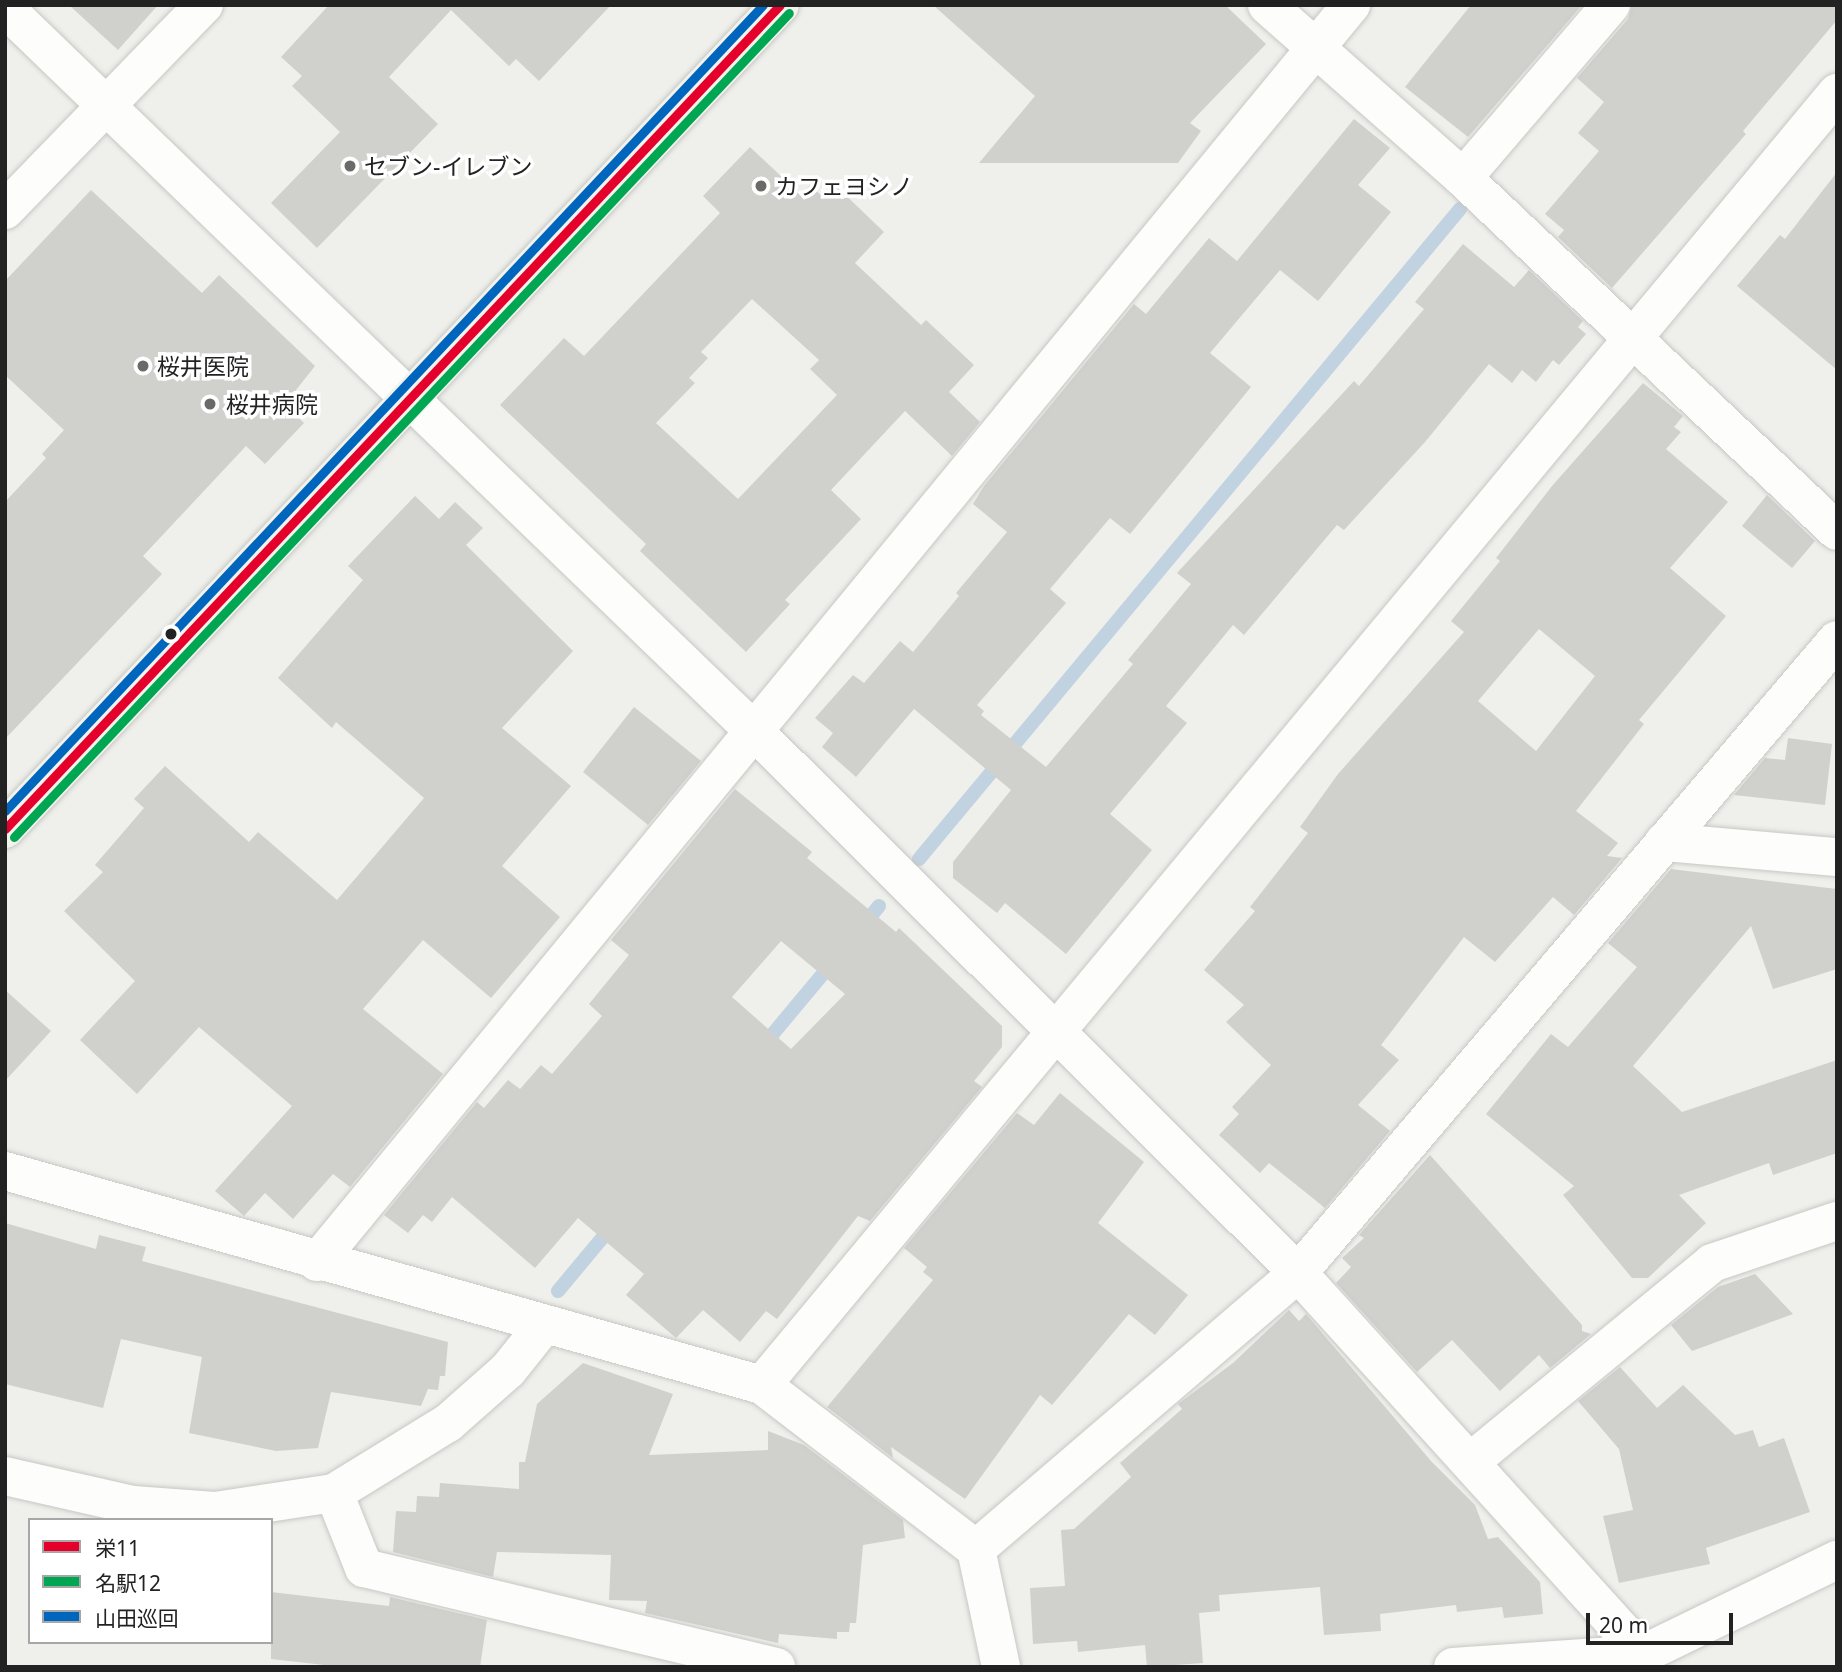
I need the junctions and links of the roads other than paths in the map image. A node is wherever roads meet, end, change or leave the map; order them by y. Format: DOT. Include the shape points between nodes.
graph roads {
  1 [pos="204,5"];
  2 [pos="780,5"];
  3 [pos="1267,5"];
  4 [pos="1351,5"];
  5 [pos="1611,5"];
  6 [pos="5,8"];
  7 [pos="1316,48"];
  8 [pos="1837,93"];
  9 [pos="108,106"];
  10 [pos="1463,178"];
  11 [pos="5,210"];
  12 [pos="1632,335"];
  13 [pos="408,401"];
  14 [pos="1837,531"];
  15 [pos="1837,640"];
  16 [pos="754,731"];
  17 [pos="5,830"];
  18 [pos="1664,842"];
  19 [pos="1837,857"];
  20 [pos="1058,1034"];
  21 [pos="5,1171"];
  22 [pos="1837,1221"];
  23 [pos="317,1262"];
  24 [pos="1298,1273"];
  25 [pos="544,1325"];
  26 [pos="762,1385"];
  27 [pos="1470,1462"];
  28 [pos="5,1476"];
  29 [pos="334,1493"];
  30 [pos="976,1549"];
  31 [pos="1837,1560"];
  32 [pos="715,1660"];
  33 [pos="1643,1660"];
  34 [pos="776,1667"];
  35 [pos="1001,1667"];
  36 [pos="1453,1667"];
  1 -- 9 [label="street"];
  2 -- 13 [label="main road"];
  3 -- 7 [label="street"];
  4 -- 7 [label="street"];
  5 -- 10 [label="street"];
  6 -- 9 [label="street"];
  7 -- 10 [label="street"];
  7 -- 16 [label="street"];
  8 -- 12 [label="street"];
  9 -- 11 [label="street"];
  9 -- 13 [label="street"];
  10 -- 12 [label="street"];
  12 -- 14 [label="street"];
  12 -- 20 [label="street"];
  13 -- 16 [label="street"];
  13 -- 17 [label="main road"];
  15 -- 18 [label="street"];
  16 -- 20 [label="street"];
  16 -- 23 [label="street"];
  18 -- 19 [label="street"];
  18 -- 24 [label="street"];
  20 -- 24 [label="street"];
  20 -- 26 [label="street"];
  21 -- 23 [label="street"];
  22 -- 27 [label="street" via="1712,1263"];
  23 -- 25 [label="street"];
  24 -- 27 [label="street"];
  24 -- 30 [label="street"];
  25 -- 26 [label="street"];
  25 -- 29 [label="street" via="508,1370 448,1423"];
  26 -- 30 [label="street"];
  27 -- 33 [label="street"];
  28 -- 29 [label="street" via="134,1505 215,1511"];
  29 -- 32 [label="street" via="364,1568"];
  30 -- 35 [label="street"];
  31 -- 33 [label="street"];
  32 -- 34 [label="street"];
  33 -- 36 [label="street"];
}
